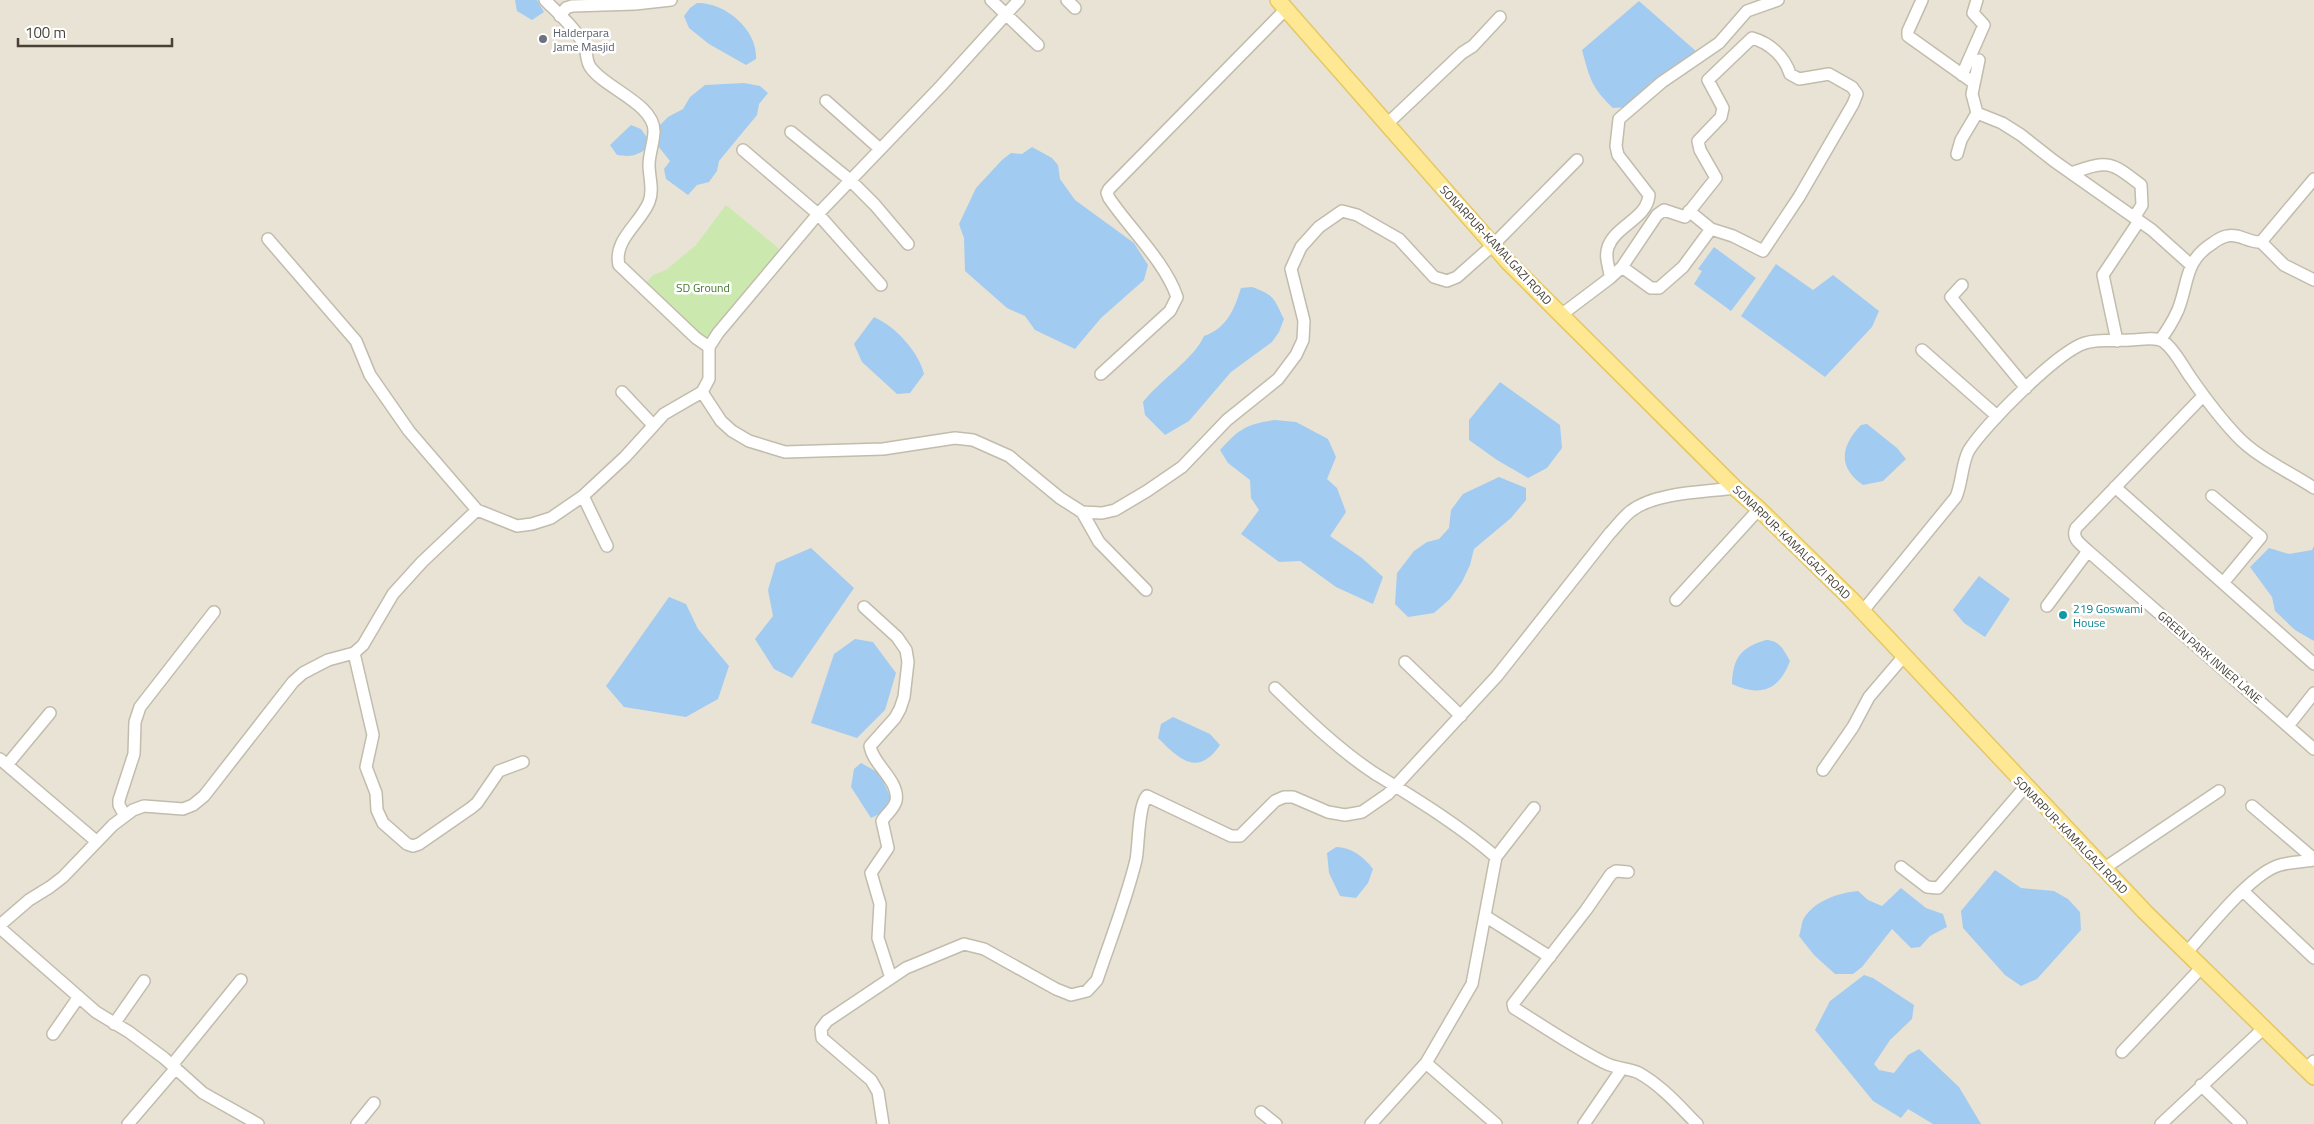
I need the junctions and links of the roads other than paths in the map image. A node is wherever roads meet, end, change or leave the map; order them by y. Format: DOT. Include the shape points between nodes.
graph roads {
  1 [pos="546,0"];
  2 [pos="671,0"];
  3 [pos="991,0"];
  4 [pos="1019,0"];
  5 [pos="1778,0"];
  6 [pos="1922,0"];
  7 [pos="1977,0"];
  8 [pos="573,3"];
  9 [pos="1752,3"];
  10 [pos="1282,5"];
  11 [pos="1006,14"];
  12 [pos="560,16"];
  13 [pos="1500,17"];
  14 [pos="1038,45"];
  15 [pos="1979,60"];
  16 [pos="1962,75"];
  17 [pos="1974,83"];
  18 [pos="826,101"];
  19 [pos="1977,113"];
  20 [pos="1387,124"];
  21 [pos="791,132"];
  22 [pos="880,149"];
  23 [pos="743,150"];
  24 [pos="1956,154"];
  25 [pos="1577,160"];
  26 [pos="2071,173"];
  27 [pos="2314,179"];
  28 [pos="850,180"];
  29 [pos="1689,211"];
  30 [pos="818,214"];
  31 [pos="2138,220"];
  32 [pos="1711,228"];
  33 [pos="268,239"];
  34 [pos="2261,242"];
  35 [pos="908,244"];
  36 [pos="1493,245"];
  37 [pos="2191,265"];
  38 [pos="1622,267"];
  39 [pos="1610,278"];
  40 [pos="2314,280"];
  41 [pos="1962,284"];
  42 [pos="881,285"];
  43 [pos="1561,315"];
  44 [pos="2160,340"];
  45 [pos="2117,341"];
  46 [pos="709,347"];
  47 [pos="1922,350"];
  48 [pos="1101,374"];
  49 [pos="2026,388"];
  50 [pos="622,392"];
  51 [pos="702,392"];
  52 [pos="2204,396"];
  53 [pos="1997,416"];
  54 [pos="653,426"];
  55 [pos="2115,487"];
  56 [pos="1735,488"];
  57 [pos="2314,488"];
  58 [pos="583,496"];
  59 [pos="2212,496"];
  60 [pos="1759,509"];
  61 [pos="477,510"];
  62 [pos="1082,512"];
  63 [pos="607,546"];
  64 [pos="2088,551"];
  65 [pos="2223,583"];
  66 [pos="1146,590"];
  67 [pos="1676,600"];
  68 [pos="2047,606"];
  69 [pos="864,607"];
  70 [pos="214,612"];
  71 [pos="1862,612"];
  72 [pos="354,653"];
  73 [pos="1904,656"];
  74 [pos="1405,662"];
  75 [pos="2314,664"];
  76 [pos="1275,688"];
  77 [pos="2314,693"];
  78 [pos="50,713"];
  79 [pos="1461,716"];
  80 [pos="2288,726"];
  81 [pos="2314,749"];
  82 [pos="4,762"];
  83 [pos="523,762"];
  84 [pos="1824,770"];
  85 [pos="1396,785"];
  86 [pos="2025,787"];
  87 [pos="2219,791"];
  88 [pos="2252,806"];
  89 [pos="1534,808"];
  90 [pos="124,816"];
  91 [pos="96,841"];
  92 [pos="1496,858"];
  93 [pos="2314,860"];
  94 [pos="1901,867"];
  95 [pos="2104,869"];
  96 [pos="1628,872"];
  97 [pos="2243,891"];
  98 [pos="1485,916"];
  99 [pos="0,927"];
  100 [pos="2188,952"];
  101 [pos="1550,957"];
  102 [pos="2314,958"];
  103 [pos="2202,967"];
  104 [pos="891,978"];
  105 [pos="241,980"];
  106 [pos="144,981"];
  107 [pos="78,998"];
  108 [pos="114,1024"];
  109 [pos="2265,1027"];
  110 [pos="52,1034"];
  111 [pos="2122,1052"];
  112 [pos="1426,1063"];
  113 [pos="174,1067"];
  114 [pos="2311,1069"];
  115 [pos="1621,1070"];
  116 [pos="2201,1085"];
  117 [pos="374,1103"];
  118 [pos="1261,1112"];
  119 [pos="128,1124"];
  120 [pos="258,1124"];
  121 [pos="357,1124"];
  122 [pos="883,1124"];
  123 [pos="1276,1124"];
  124 [pos="1371,1124"];
  125 [pos="1496,1124"];
  126 [pos="1584,1124"];
  127 [pos="1697,1124"];
  128 [pos="2161,1124"];
  129 [pos="2241,1124"];
  1 -- 12 [label="street"];
  2 -- 8 [label="street" via="635,4"];
  3 -- 11 [label="street"];
  4 -- 11 [label="street"];
  5 -- 9 [label="street" via="1772,4"];
  6 -- 16 [label="street" via="1908,36"];
  7 -- 16 [label="street" via="1973,13 1984,25"];
  8 -- 12 [label="street"];
  9 -- 39 [label="street" via="1719,43 1662,82 1619,120 1618,155 1648,195 1648,202 1608,246 1606,263"];
  10 -- 20 [label="main road, SONARPUR-KAMALGAZI ROAD"];
  10 -- 48 [label="street" via="1107,193 1166,274 1177,297 1170,311"];
  11 -- 14 [label="street"];
  11 -- 22 [label="street"];
  12 -- 46 [label="street" via="584,43 591,68 635,103 652,122 654,130 649,163 650,199 620,244 619,265"];
  13 -- 20 [label="street"];
  15 -- 17 [label="street"];
  16 -- 17 [label="street"];
  17 -- 19 [label="street" via="1972,101"];
  18 -- 22 [label="street"];
  19 -- 24 [label="street"];
  19 -- 26 [label="street" via="2010,127"];
  20 -- 36 [label="main road, SONARPUR-KAMALGAZI ROAD"];
  21 -- 28 [label="street"];
  22 -- 28 [label="street"];
  23 -- 30 [label="street"];
  25 -- 36 [label="street"];
  26 -- 31 [label="street"];
  26 -- 31 [label="street" via="2099,164 2116,166 2141,186 2142,205 2137,213"];
  27 -- 34 [label="street"];
  28 -- 30 [label="street"];
  28 -- 35 [label="street"];
  29 -- 32 [label="street"];
  29 -- 32 [label="street" via="1716,178 1698,141 1721,117 1723,108 1708,80 1752,38 1778,53 1787,63 1790,74 1799,79 1829,74 1852,87 1857,94 1853,104 1799,197 1763,251"];
  29 -- 38 [label="street" via="1684,217 1664,210 1657,215"];
  30 -- 42 [label="street"];
  30 -- 46 [label="street"];
  31 -- 37 [label="street"];
  31 -- 45 [label="street" via="2103,275"];
  32 -- 38 [label="street" via="1683,267 1659,288 1651,288"];
  33 -- 61 [label="street" via="356,341 370,375 408,431"];
  34 -- 37 [label="street" via="2228,235 2209,246"];
  34 -- 40 [label="street" via="2284,265"];
  36 -- 43 [label="main road, SONARPUR-KAMALGAZI ROAD"];
  36 -- 62 [label="street" via="1457,277 1447,281 1434,277 1399,239 1357,214 1342,211 1301,247 1291,268 1304,322 1302,340 1296,355 1278,379 1227,420 1182,467 1147,492 1116,510"];
  37 -- 44 [label="street" via="2178,310"];
  38 -- 39 [label="street"];
  39 -- 43 [label="street"];
  41 -- 49 [label="street" via="1951,297"];
  43 -- 56 [label="main road, SONARPUR-KAMALGAZI ROAD"];
  44 -- 45 [label="street"];
  44 -- 52 [label="street" via="2170,347"];
  45 -- 49 [label="street" via="2079,346"];
  46 -- 51 [label="street" via="709,380"];
  47 -- 53 [label="street"];
  49 -- 53 [label="street"];
  50 -- 54 [label="street"];
  51 -- 54 [label="street" via="664,414"];
  51 -- 62 [label="street" via="721,421 732,431 748,441 785,452 883,449 954,438 973,440 1009,456"];
  52 -- 55 [label="street"];
  52 -- 57 [label="street" via="2236,436"];
  53 -- 71 [label="street" via="1969,451 1956,497"];
  54 -- 58 [label="street"];
  55 -- 64 [label="street, GREEN PARK INNER LANE" via="2074,533"];
  55 -- 65 [label="street"];
  56 -- 60 [label="main road, SONARPUR-KAMALGAZI ROAD"];
  56 -- 79 [label="street" via="1646,502 1631,511"];
  58 -- 61 [label="street" via="550,518 532,524 516,526"];
  58 -- 63 [label="street"];
  59 -- 65 [label="street" via="2261,537"];
  60 -- 67 [label="street"];
  60 -- 71 [label="main road, SONARPUR-KAMALGAZI ROAD"];
  61 -- 72 [label="street" via="393,594 372,632"];
  62 -- 66 [label="street" via="1099,542"];
  64 -- 68 [label="street"];
  64 -- 80 [label="street, GREEN PARK INNER LANE"];
  65 -- 75 [label="street"];
  69 -- 104 [label="street" via="897,637 906,650 908,662 900,709 870,746 896,795 882,822 888,848 872,874 880,904 878,938"];
  70 -- 90 [label="street" via="140,707 135,722 134,754 119,800"];
  71 -- 73 [label="main road, SONARPUR-KAMALGAZI ROAD"];
  72 -- 83 [label="street" via="372,735 366,767 376,793 377,810 383,823 407,844 419,844 464,813 477,803 499,772"];
  72 -- 90 [label="street" via="328,660 298,677 204,796 193,805 183,809 144,806"];
  73 -- 84 [label="street" via="1869,697"];
  73 -- 86 [label="main road, SONARPUR-KAMALGAZI ROAD"];
  74 -- 79 [label="street"];
  76 -- 85 [label="street" via="1341,748"];
  77 -- 80 [label="street"];
  78 -- 82 [label="street"];
  79 -- 85 [label="street"];
  80 -- 81 [label="street, GREEN PARK INNER LANE"];
  82 -- 91 [label="street"];
  85 -- 92 [label="street" via="1472,836"];
  85 -- 104 [label="street" via="1377,803 1355,815 1346,816 1293,797 1284,797 1275,801 1240,836 1223,834 1146,796 1141,807 1136,859 1128,888 1097,980 1087,991 1071,995 984,949 964,944 906,968"];
  86 -- 94 [label="street" via="1938,888 1927,887"];
  86 -- 95 [label="main road, SONARPUR-KAMALGAZI ROAD"];
  87 -- 95 [label="street"];
  88 -- 93 [label="street"];
  89 -- 92 [label="street"];
  90 -- 91 [label="street"];
  91 -- 99 [label="street" via="62,877 28,900"];
  92 -- 98 [label="street"];
  93 -- 97 [label="street" via="2279,865"];
  95 -- 100 [label="main road, SONARPUR-KAMALGAZI ROAD"];
  96 -- 101 [label="street" via="1611,874"];
  97 -- 100 [label="street"];
  97 -- 102 [label="street"];
  98 -- 101 [label="street"];
  98 -- 112 [label="street" via="1472,984"];
  99 -- 107 [label="street"];
  100 -- 103 [label="main road, SONARPUR-KAMALGAZI ROAD"];
  101 -- 115 [label="street" via="1513,1004 1514,1008 1552,1034"];
  103 -- 109 [label="main road, SONARPUR-KAMALGAZI ROAD"];
  103 -- 111 [label="street"];
  104 -- 122 [label="street" via="821,1029 822,1038 871,1080 878,1092"];
  105 -- 113 [label="street"];
  106 -- 108 [label="street"];
  107 -- 108 [label="street"];
  107 -- 110 [label="street"];
  108 -- 113 [label="street"];
  109 -- 114 [label="main road, SONARPUR-KAMALGAZI ROAD"];
  109 -- 116 [label="street"];
  112 -- 124 [label="street"];
  112 -- 125 [label="street"];
  113 -- 119 [label="street"];
  113 -- 120 [label="street" via="204,1093"];
  115 -- 126 [label="street"];
  115 -- 127 [label="street" via="1637,1072 1661,1088"];
  116 -- 128 [label="street"];
  116 -- 129 [label="street"];
  117 -- 121 [label="street"];
  118 -- 123 [label="street"];
}
